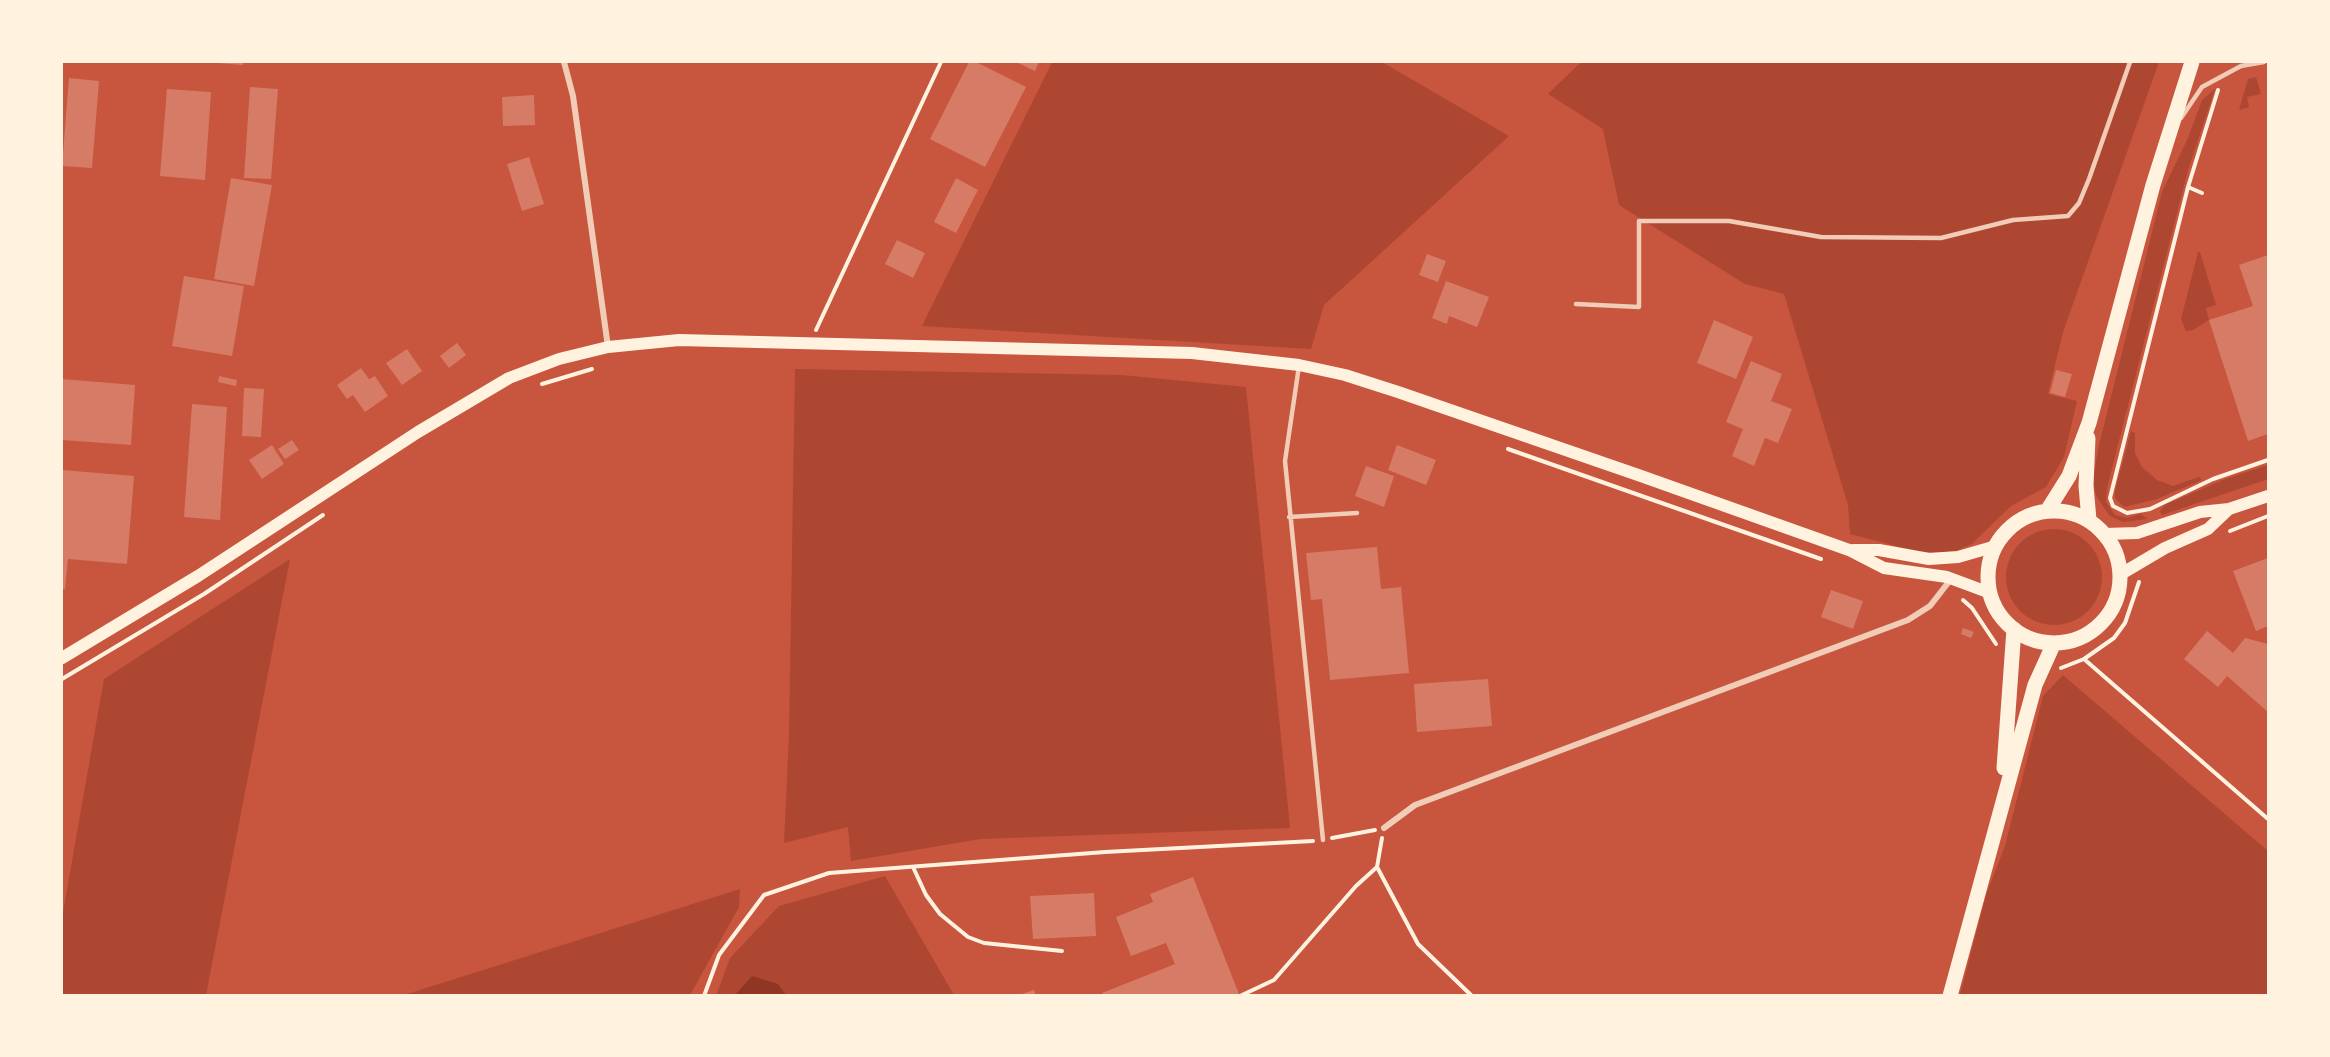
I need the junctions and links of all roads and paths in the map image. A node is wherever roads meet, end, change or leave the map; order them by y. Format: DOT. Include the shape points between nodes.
graph roads {
  1 [pos="564,62"];
  2 [pos="941,62"];
  3 [pos="2130,62"];
  4 [pos="2192,62"];
  5 [pos="2264,62"];
  6 [pos="2239,64"];
  7 [pos="2223,76"];
  8 [pos="2169,134"];
  9 [pos="2188,187"];
  10 [pos="2202,193"];
  11 [pos="1576,304"];
  12 [pos="809,344"];
  13 [pos="608,347"];
  14 [pos="1299,365"];
  15 [pos="601,366"];
  16 [pos="532,388"];
  17 [pos="2089,423"];
  18 [pos="1503,447"];
  19 [pos="2268,460"];
  20 [pos="2268,496"];
  21 [pos="333,508"];
  22 [pos="2229,509"];
  23 [pos="2047,511"];
  24 [pos="1357,513"];
  25 [pos="1289,517"];
  26 [pos="2089,520"];
  27 [pos="2105,534"];
  28 [pos="1996,546"];
  29 [pos="1849,550"];
  30 [pos="1830,562"];
  31 [pos="2121,574"];
  32 [pos="2143,575"];
  33 [pos="1952,578"];
  34 [pos="1943,592"];
  35 [pos="1990,593"];
  36 [pos="2014,629"];
  37 [pos="2054,643"];
  38 [pos="2001,655"];
  39 [pos="62,658"];
  40 [pos="2084,659"];
  41 [pos="2056,672"];
  42 [pos="62,679"];
  43 [pos="2000,806"];
  44 [pos="2268,819"];
  45 [pos="1384,828"];
  46 [pos="1323,840"];
  47 [pos="913,867"];
  48 [pos="1377,867"];
  49 [pos="1062,951"];
  50 [pos="704,996"];
  51 [pos="1240,996"];
  52 [pos="1472,996"];
  53 [pos="1950,996"];
  1 -- 13 [label="street" via="573,96"];
  2 -- 12 [label="path"];
  3 -- 11 [label="lane" via="2079,203 2067,216 2013,220 1941,238 1821,237 1729,221 1639,221 1639,307"];
  4 -- 8 [label="main road"];
  5 -- 6 [label="lane"];
  6 -- 7 [label="lane"];
  7 -- 8 [label="lane" via="2202,87"];
  7 -- 9 [label="path"];
  8 -- 17 [label="main road"];
  9 -- 10 [label="path"];
  9 -- 19 [label="path" via="2109,498 2113,506 2127,513 2150,509 2213,479"];
  12 -- 13 [label="main road" via="679,340"];
  12 -- 14 [label="main road" via="1192,353"];
  13 -- 39 [label="main road" via="559,359 509,378 457,407 198,576"];
  14 -- 25 [label="lane" via="1285,461"];
  14 -- 29 [label="main road" via="1398,392"];
  15 -- 16 [label="path"];
  17 -- 23 [label="main road" via="2069,476"];
  17 -- 26 [label="main road"];
  18 -- 30 [label="path"];
  20 -- 22 [label="main road"];
  21 -- 42 [label="path" via="204,594"];
  22 -- 27 [label="main road" via="2200,512 2137,533"];
  22 -- 31 [label="main road" via="2208,529"];
  23 -- 26 [label="main road" via="2069,512"];
  23 -- 28 [label="main road" via="2026,517 2009,529"];
  24 -- 25 [label="lane"];
  25 -- 46 [label="lane"];
  26 -- 27 [label="main road"];
  27 -- 31 [label="main road" via="2116,553"];
  28 -- 29 [label="main road" via="1958,557 1929,559 1879,550"];
  28 -- 35 [label="main road" via="1989,564"];
  29 -- 33 [label="main road" via="1884,568"];
  31 -- 37 [label="main road" via="2118,595 2109,615 2094,630 2075,640"];
  32 -- 40 [label="path" via="2125,623 2104,647"];
  33 -- 34 [label="street"];
  33 -- 35 [label="main road"];
  34 -- 38 [label="path" via="1971,608"];
  34 -- 45 [label="street" via="1908,620 1414,806"];
  35 -- 36 [label="main road" via="1999,613"];
  36 -- 37 [label="main road" via="2033,640"];
  36 -- 43 [label="main road"];
  37 -- 43 [label="main road" via="2035,685"];
  40 -- 41 [label="path"];
  40 -- 44 [label="path"];
  43 -- 53 [label="main road"];
  45 -- 46 [label="path"];
  45 -- 48 [label="path"];
  46 -- 47 [label="path"];
  47 -- 49 [label="path" via="940,914 968,937 984,944"];
  47 -- 50 [label="path" via="829,873 764,895 719,955"];
  48 -- 51 [label="path" via="1274,980"];
  48 -- 52 [label="path" via="1418,944"];
}
